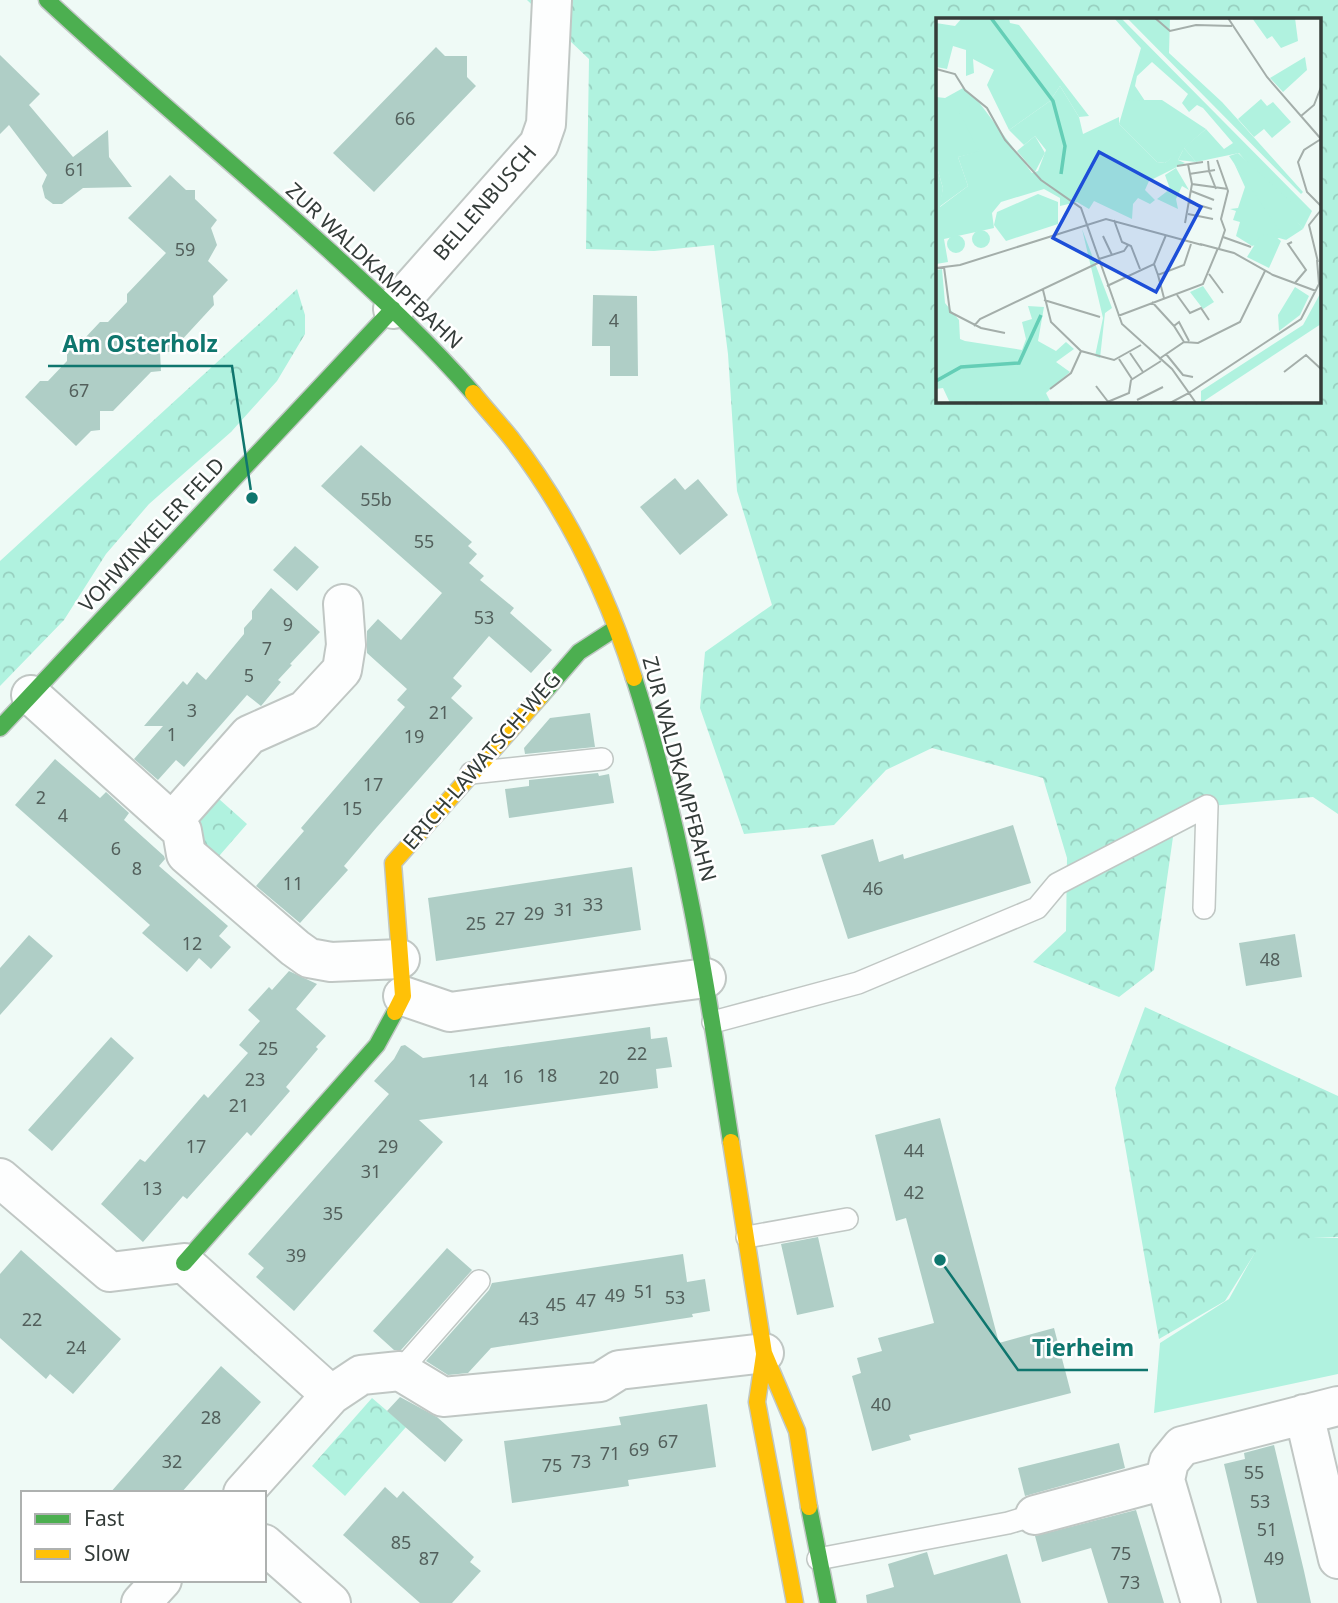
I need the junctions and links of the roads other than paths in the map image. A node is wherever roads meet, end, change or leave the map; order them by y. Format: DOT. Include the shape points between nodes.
graph roads {
  1 [pos="47,0"];
  2 [pos="552,0"];
  3 [pos="393,309"];
  4 [pos="343,604"];
  5 [pos="616,628"];
  6 [pos="31,695"];
  7 [pos="1,724"];
  8 [pos="601,759"];
  9 [pos="471,774"];
  10 [pos="172,822"];
  11 [pos="1204,908"];
  12 [pos="400,959"];
  13 [pos="706,978"];
  14 [pos="403,996"];
  15 [pos="713,1022"];
  16 [pos="0,1178"];
  17 [pos="847,1219"];
  18 [pos="747,1237"];
  19 [pos="184,1263"];
  20 [pos="479,1281"];
  21 [pos="764,1353"];
  22 [pos="400,1371"];
  23 [pos="331,1395"];
  24 [pos="1321,1410"];
  25 [pos="1165,1480"];
  26 [pos="245,1491"];
  27 [pos="1035,1515"];
  28 [pos="266,1546"];
  29 [pos="818,1559"];
  30 [pos="1338,1559"];
  31 [pos="160,1582"];
  32 [pos="141,1603"];
  33 [pos="331,1603"];
  34 [pos="796,1603"];
  35 [pos="828,1603"];
  36 [pos="1202,1603"];
  1 -- 3 [label="main road, ZUR WALDKAMPFBAHN"];
  2 -- 3 [label="street, BELLENBUSCH" via="546,124 539,144"];
  3 -- 5 [label="main road, ZUR WALDKAMPFBAHN" via="512,439 564,518"];
  3 -- 6 [label="main road, VOHWINKELER FELD"];
  4 -- 10 [label="street" via="346,645 342,670 305,710 249,736"];
  5 -- 9 [label="main road, ERICH-LAWATSCH-WEG" via="579,652"];
  5 -- 13 [label="main road, ZUR WALDKAMPFBAHN" via="664,781"];
  6 -- 7 [label="main road, VOHWINKELER FELD"];
  6 -- 10 [label="street"];
  8 -- 9 [label="lane"];
  9 -- 12 [label="main road, ERICH-LAWATSCH-WEG" via="393,863"];
  10 -- 12 [label="street" via="182,831 186,854 309,958 331,962"];
  11 -- 15 [label="lane" via="1207,806 1057,884 1037,908 858,983"];
  12 -- 14 [label="main road, ERICH-LAWATSCH-WEG"];
  13 -- 14 [label="street" via="450,1012"];
  13 -- 15 [label="main road, ZUR WALDKAMPFBAHN"];
  14 -- 19 [label="main road" via="377,1045"];
  15 -- 18 [label="main road, ZUR WALDKAMPFBAHN"];
  16 -- 19 [label="street" via="110,1272"];
  17 -- 18 [label="lane"];
  18 -- 21 [label="main road, ZUR WALDKAMPFBAHN"];
  19 -- 23 [label="street"];
  20 -- 22 [label="lane"];
  21 -- 22 [label="street" via="620,1370 600,1382 443,1396"];
  21 -- 29 [label="main road, ZUR WALDKAMPFBAHN" via="797,1431"];
  21 -- 34 [label="main road, ZUR WALDKAMPFBAHN" via="757,1402"];
  22 -- 23 [label="street" via="361,1375"];
  23 -- 26 [label="street"];
  24 -- 25 [label="street" via="1182,1446 1169,1462"];
  24 -- 30 [label="street"];
  25 -- 27 [label="street"];
  25 -- 36 [label="street"];
  27 -- 29 [label="lane"];
  28 -- 33 [label="street"];
  29 -- 35 [label="main road, ZUR WALDKAMPFBAHN"];
  31 -- 32 [label="street"];
}
